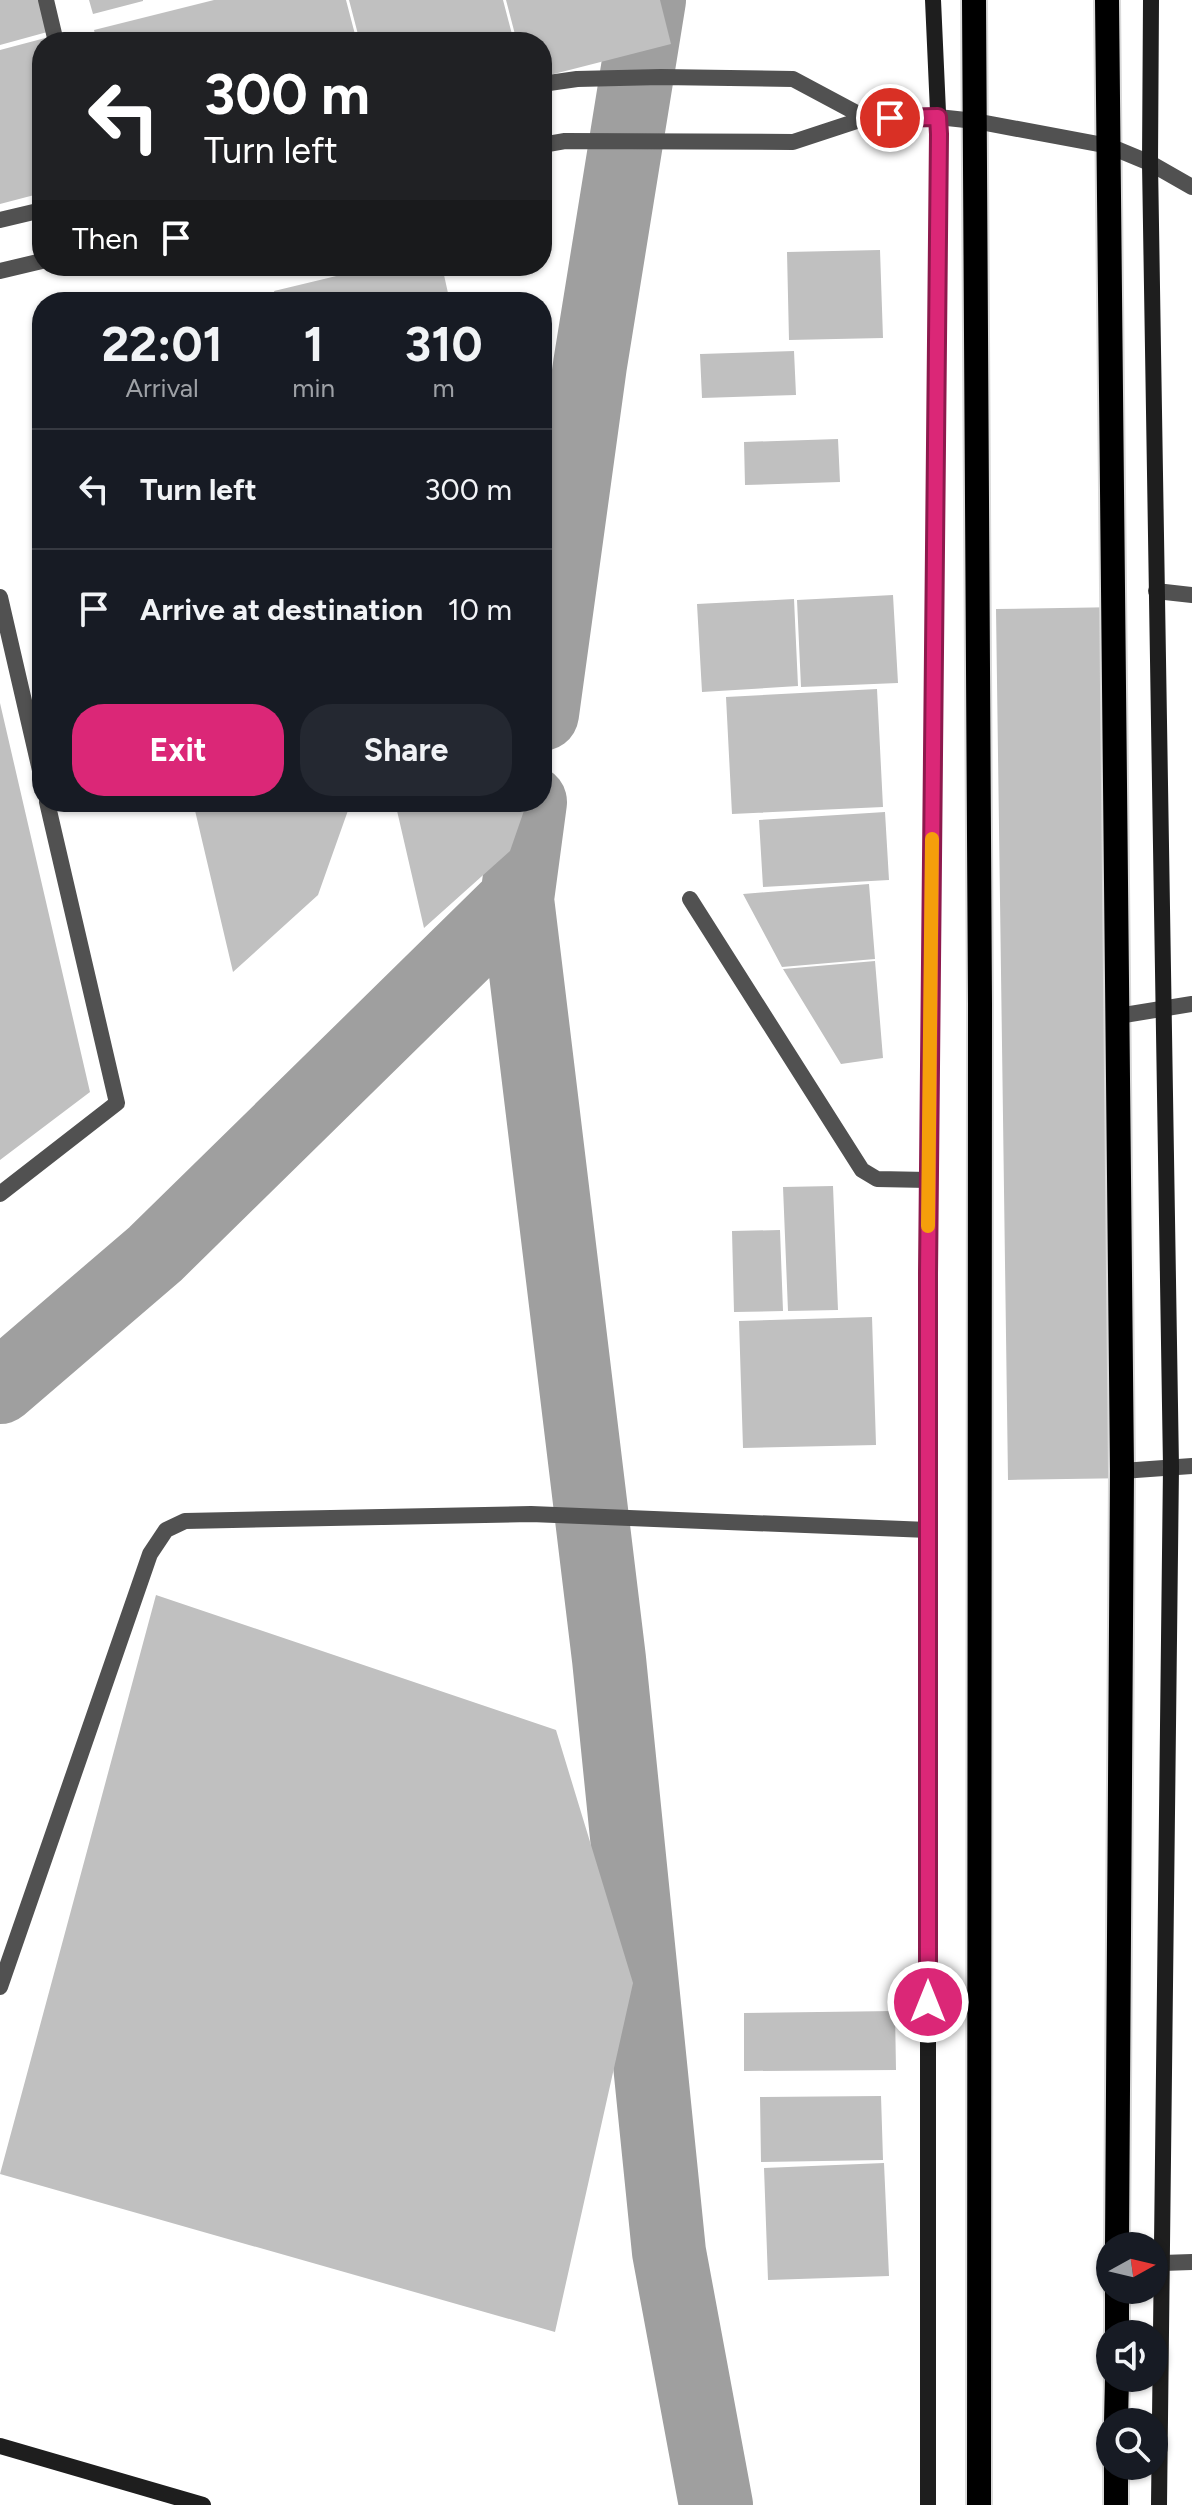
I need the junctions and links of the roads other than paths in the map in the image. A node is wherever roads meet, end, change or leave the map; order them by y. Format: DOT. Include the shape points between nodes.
graph roads {
  1 [pos="46,0"];
  2 [pos="933,0"];
  3 [pos="974,0"];
  4 [pos="1107,0"];
  5 [pos="1151,0"];
  6 [pos="54,32"];
  7 [pos="552,83"];
  8 [pos="938,117"];
  9 [pos="866,118"];
  10 [pos="975,121"];
  11 [pos="552,143"];
  12 [pos="1109,146"];
  13 [pos="1150,163"];
  14 [pos="1192,187"];
  15 [pos="32,212"];
  16 [pos="0,220"];
  17 [pos="32,263"];
  18 [pos="0,271"];
  19 [pos="1156,591"];
  20 [pos="1192,595"];
  21 [pos="0,597"];
  22 [pos="32,736"];
  23 [pos="49,812"];
  24 [pos="690,899"];
  25 [pos="1192,1004"];
  26 [pos="1162,1009"];
  27 [pos="1118,1016"];
  28 [pos="928,1180"];
  29 [pos="0,1194"];
  30 [pos="1192,1466"];
  31 [pos="1171,1467"];
  32 [pos="1122,1471"];
  33 [pos="928,1530"];
  34 [pos="0,1987"];
  35 [pos="1117,2232"];
  36 [pos="1162,2232"];
  37 [pos="1192,2262"];
  38 [pos="1168,2263"];
  39 [pos="1161,2304"];
  40 [pos="0,2446"];
  41 [pos="1116,2480"];
  42 [pos="203,2505"];
  43 [pos="928,2505"];
  44 [pos="979,2505"];
  45 [pos="1116,2505"];
  46 [pos="1159,2505"];
  1 -- 6 [label="street"];
  2 -- 8 [label="street"];
  3 -- 10 [label="highway"];
  4 -- 12 [label="highway"];
  5 -- 13 [label="street"];
  7 -- 9 [label="street" via="793,79"];
  8 -- 9 [label="street"];
  8 -- 10 [label="street"];
  8 -- 28 [label="street"];
  9 -- 11 [label="street" via="793,142"];
  10 -- 12 [label="street"];
  10 -- 44 [label="highway"];
  12 -- 13 [label="street"];
  12 -- 27 [label="highway"];
  13 -- 14 [label="street"];
  13 -- 19 [label="street"];
  15 -- 16 [label="street"];
  17 -- 18 [label="street"];
  19 -- 20 [label="street"];
  19 -- 26 [label="street"];
  21 -- 22 [label="street"];
  23 -- 29 [label="street" via="117,1103"];
  24 -- 28 [label="street" via="862,1170 877,1179"];
  25 -- 26 [label="street"];
  26 -- 27 [label="street"];
  26 -- 31 [label="street"];
  27 -- 32 [label="highway"];
  28 -- 33 [label="street"];
  30 -- 31 [label="street"];
  31 -- 32 [label="street"];
  31 -- 36 [label="street"];
  32 -- 35 [label="highway"];
  33 -- 34 [label="street" via="531,1514 185,1521 166,1530 150,1554"];
  33 -- 43 [label="street"];
  37 -- 38 [label="street"];
  39 -- 46 [label="street"];
  40 -- 42 [label="street"];
  41 -- 45 [label="highway"];
}
